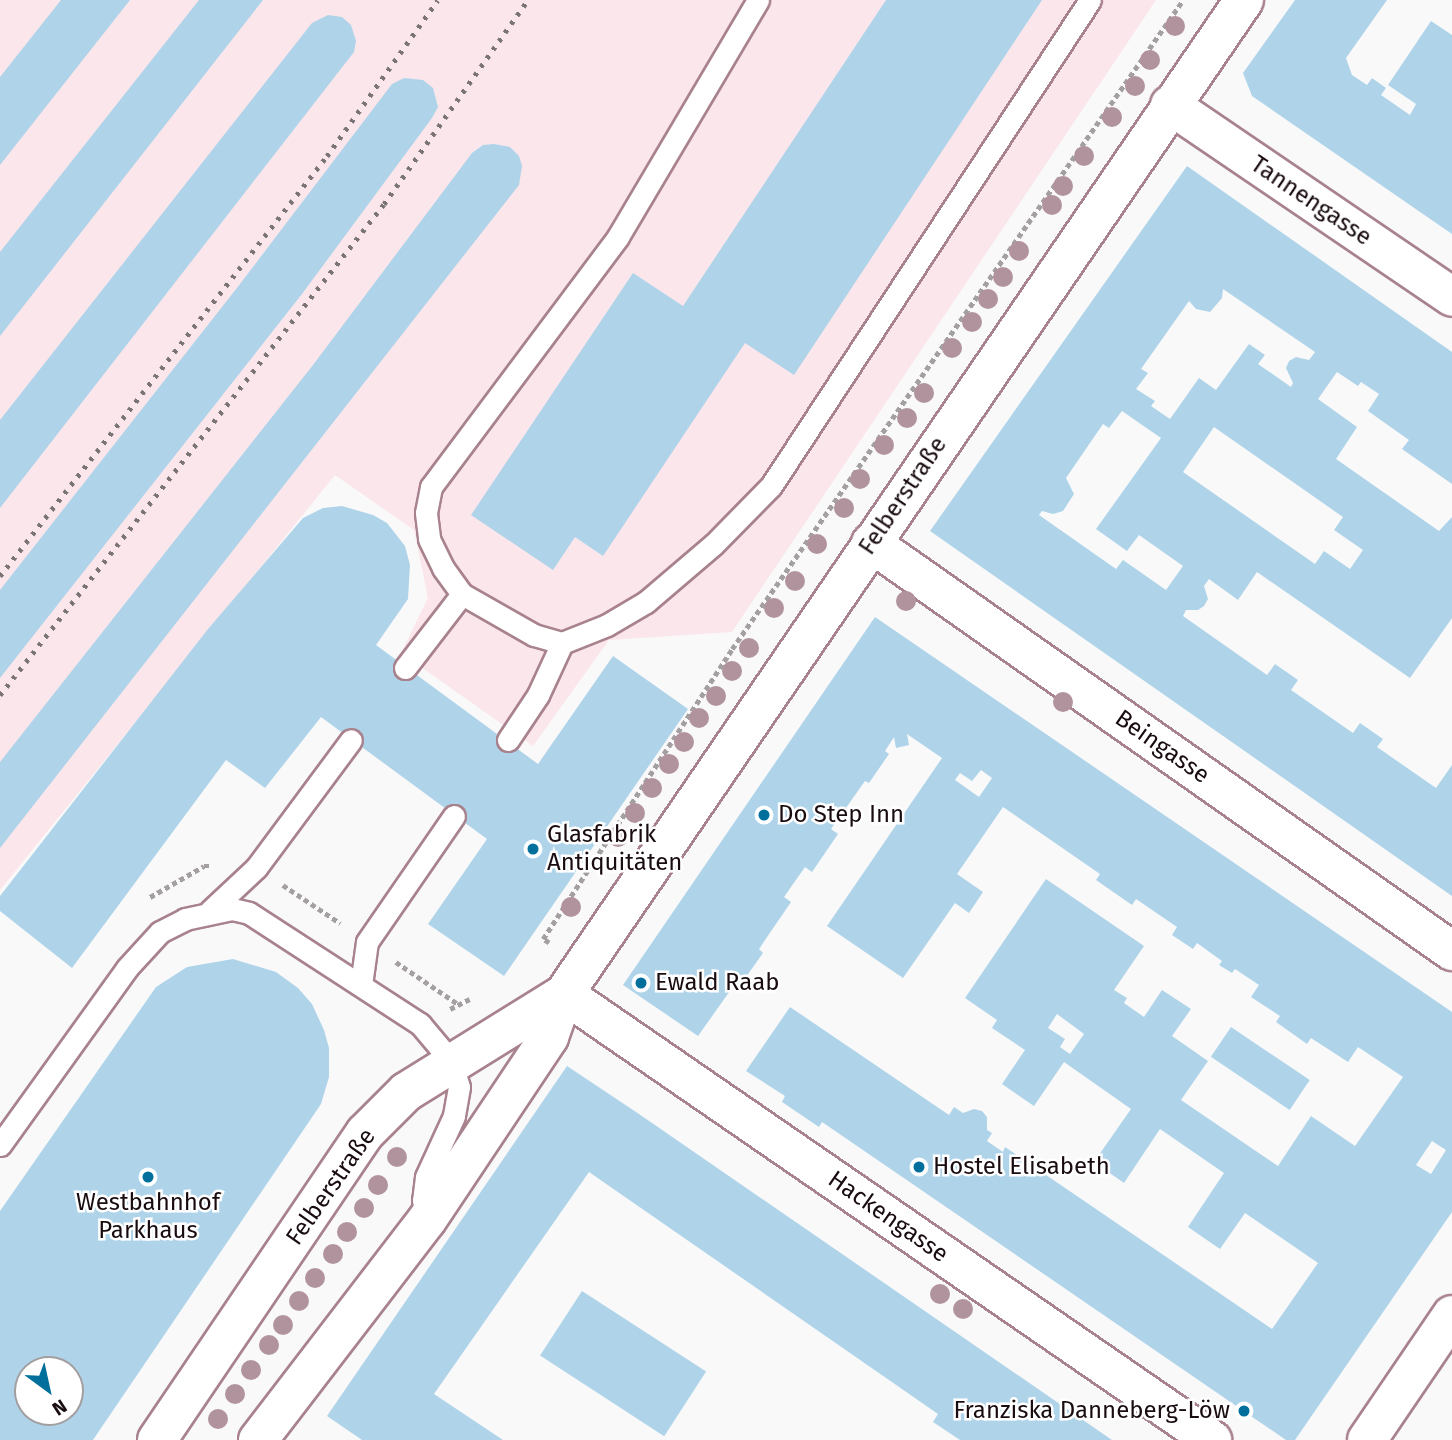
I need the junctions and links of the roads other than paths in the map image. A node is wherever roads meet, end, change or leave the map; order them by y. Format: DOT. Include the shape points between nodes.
graph roads {
  1 [pos="758,0"];
  2 [pos="1090,0"];
  3 [pos="1244,0"];
  4 [pos="1170,105"];
  5 [pos="1452,297"];
  6 [pos="871,543"];
  7 [pos="462,594"];
  8 [pos="562,643"];
  9 [pos="405,668"];
  10 [pos="351,740"];
  11 [pos="508,740"];
  12 [pos="454,816"];
  13 [pos="210,911"];
  14 [pos="1452,951"];
  15 [pos="360,985"];
  16 [pos="564,994"];
  17 [pos="452,1062"];
  18 [pos="3,1140"];
  19 [pos="427,1220"];
  20 [pos="1452,1315"];
  21 [pos="261,1439"];
  22 [pos="157,1440"];
  23 [pos="1212,1440"];
  24 [pos="1367,1440"];
  1 -- 7 [label="lane" via="618,237 431,487 426,513 429,539"];
  2 -- 8 [label="lane" via="771,486 714,544 646,602 607,625"];
  3 -- 4 [label="main road, Felberstraße"];
  4 -- 5 [label="main road, Tannengasse"];
  4 -- 6 [label="main road, Felberstraße"];
  6 -- 14 [label="main road, Beingasse"];
  6 -- 16 [label="main road, Felberstraße"];
  7 -- 8 [label="lane" via="525,631"];
  7 -- 9 [label="lane"];
  8 -- 11 [label="lane" via="538,695"];
  10 -- 13 [label="lane" via="256,867"];
  12 -- 15 [label="lane" via="367,942"];
  13 -- 15 [label="lane" via="249,913"];
  13 -- 18 [label="lane" via="160,932 135,959"];
  15 -- 17 [label="lane" via="421,1024"];
  16 -- 17 [label="main road, Felberstraße"];
  16 -- 19 [label="main road, Felberstraße" via="549,1037"];
  16 -- 23 [label="main road, Hackengasse"];
  17 -- 19 [label="lane" via="459,1087 454,1116 426,1177 423,1200"];
  17 -- 22 [label="main road, Felberstraße" via="406,1092 365,1133"];
  19 -- 21 [label="main road, Felberstraße"];
  20 -- 24 [label="main road"];
}
